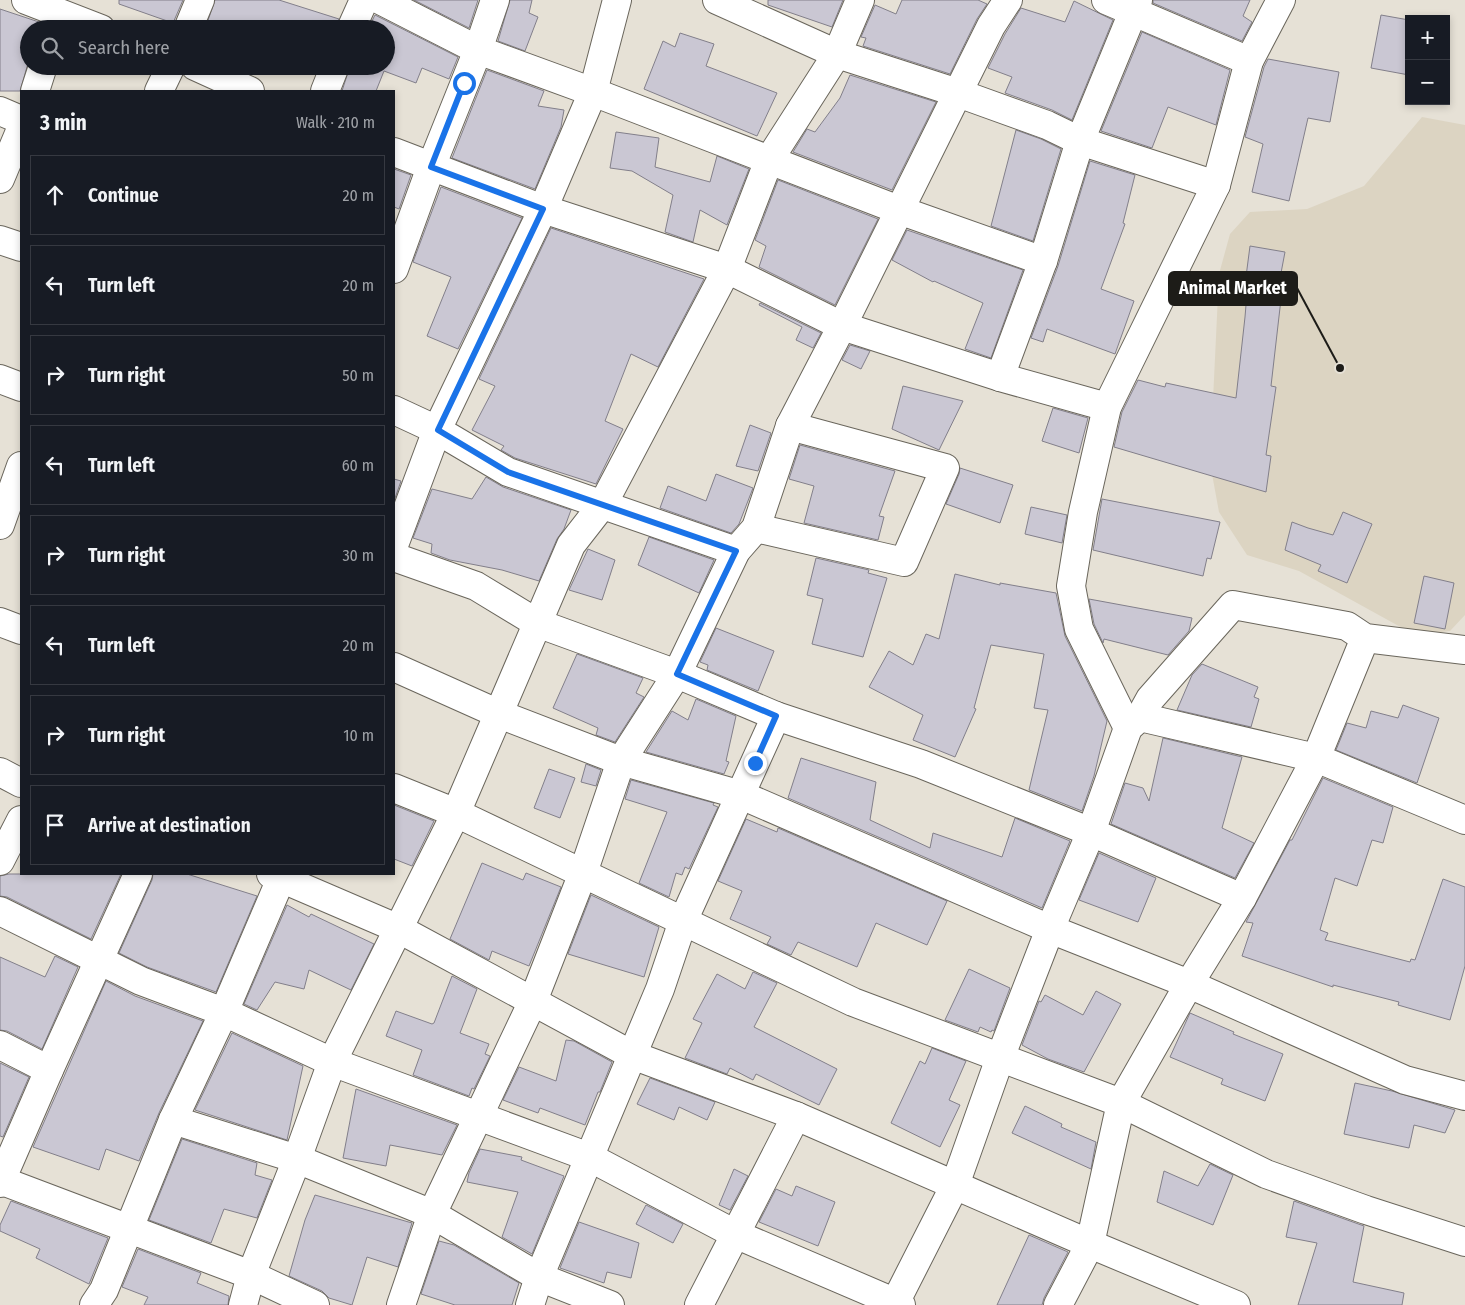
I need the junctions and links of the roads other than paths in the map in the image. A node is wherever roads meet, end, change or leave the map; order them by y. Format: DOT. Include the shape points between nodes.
graph roads {
  1 [pos="26,0"];
  2 [pos="200,0"];
  3 [pos="364,0"];
  4 [pos="380,0"];
  5 [pos="495,0"];
  6 [pos="617,0"];
  7 [pos="717,0"];
  8 [pos="860,0"];
  9 [pos="1008,0"];
  10 [pos="1106,0"];
  11 [pos="1281,0"];
  12 [pos="1136,5"];
  13 [pos="60,14"];
  14 [pos="76,20"];
  15 [pos="192,20"];
  16 [pos="355,20"];
  17 [pos="478,50"];
  18 [pos="837,54"];
  19 [pos="1249,60"];
  20 [pos="40,75"];
  21 [pos="167,75"];
  22 [pos="215,75"];
  23 [pos="331,75"];
  24 [pos="34,90"];
  25 [pos="160,90"];
  26 [pos="248,90"];
  27 [pos="324,90"];
  28 [pos="593,92"];
  29 [pos="958,92"];
  30 [pos="0,111"];
  31 [pos="20,120"];
  32 [pos="20,131"];
  33 [pos="1080,141"];
  34 [pos="395,152"];
  35 [pos="769,160"];
  36 [pos="431,167"];
  37 [pos="0,178"];
  38 [pos="1216,184"];
  39 [pos="543,209"];
  40 [pos="899,210"];
  41 [pos="0,240"];
  42 [pos="20,247"];
  43 [pos="1043,261"];
  44 [pos="395,266"];
  45 [pos="727,269"];
  46 [pos="842,326"];
  47 [pos="1000,377"];
  48 [pos="0,379"];
  49 [pos="20,387"];
  50 [pos="1107,407"];
  51 [pos="395,410"];
  52 [pos="790,426"];
  53 [pos="438,430"];
  54 [pos="20,469"];
  55 [pos="603,504"];
  56 [pos="7,511"];
  57 [pos="756,528"];
  58 [pos="395,542"];
  59 [pos="736,551"];
  60 [pos="395,557"];
  61 [pos="0,622"];
  62 [pos="537,623"];
  63 [pos="20,630"];
  64 [pos="1365,638"];
  65 [pos="1465,650"];
  66 [pos="395,667"];
  67 [pos="677,674"];
  68 [pos="499,714"];
  69 [pos="776,716"];
  70 [pos="1134,722"];
  71 [pos="1316,758"];
  72 [pos="621,761"];
  73 [pos="0,772"];
  74 [pos="20,782"];
  75 [pos="395,788"];
  76 [pos="741,795"];
  77 [pos="456,813"];
  78 [pos="1465,820"];
  79 [pos="20,822"];
  80 [pos="1091,832"];
  81 [pos="0,861"];
  82 [pos="583,873"];
  83 [pos="138,875"];
  84 [pos="278,875"];
  85 [pos="1242,898"];
  86 [pos="0,911"];
  87 [pos="683,921"];
  88 [pos="399,929"];
  89 [pos="1050,929"];
  90 [pos="100,960"];
  91 [pos="1189,984"];
  92 [pos="533,1001"];
  93 [pos="224,1012"];
  94 [pos="0,1045"];
  95 [pos="632,1055"];
  96 [pos="1000,1058"];
  97 [pos="332,1062"];
  98 [pos="49,1070"];
  99 [pos="1465,1096"];
  100 [pos="1121,1103"];
  101 [pos="480,1116"];
  102 [pos="796,1116"];
  103 [pos="173,1120"];
  104 [pos="589,1157"];
  105 [pos="297,1159"];
  106 [pos="0,1181"];
  107 [pos="955,1185"];
  108 [pos="432,1214"];
  109 [pos="128,1229"];
  110 [pos="735,1234"];
  111 [pos="1465,1242"];
  112 [pos="1090,1244"];
  113 [pos="251,1275"];
  114 [pos="539,1277"];
  115 [pos="897,1304"];
  116 [pos="94,1305"];
  117 [pos="243,1305"];
  118 [pos="315,1305"];
  119 [pos="401,1305"];
  120 [pos="530,1305"];
  121 [pos="610,1305"];
  122 [pos="699,1305"];
  123 [pos="1058,1305"];
  124 [pos="1236,1305"];
  1 -- 13 [label="street"];
  2 -- 15 [label="street"];
  3 -- 16 [label="street"];
  4 -- 17 [label="street"];
  5 -- 17 [label="street"];
  6 -- 28 [label="street"];
  7 -- 18 [label="street"];
  8 -- 18 [label="street"];
  9 -- 29 [label="street" via="991,26"];
  10 -- 12 [label="street"];
  11 -- 19 [label="street"];
  12 -- 19 [label="street"];
  12 -- 33 [label="street"];
  13 -- 14 [label="street"];
  17 -- 28 [label="street"];
  17 -- 36 [label="street"];
  18 -- 29 [label="street"];
  18 -- 35 [label="street"];
  19 -- 38 [label="street"];
  20 -- 24 [label="street"];
  21 -- 25 [label="street"];
  22 -- 26 [label="street"];
  23 -- 27 [label="street"];
  28 -- 35 [label="street"];
  28 -- 39 [label="street"];
  29 -- 33 [label="street" via="1047,124"];
  29 -- 40 [label="street"];
  30 -- 31 [label="street"];
  32 -- 37 [label="street"];
  33 -- 38 [label="street"];
  33 -- 43 [label="street"];
  34 -- 36 [label="street"];
  35 -- 40 [label="street"];
  35 -- 45 [label="street"];
  36 -- 39 [label="street"];
  36 -- 44 [label="street"];
  38 -- 50 [label="street"];
  39 -- 45 [label="street"];
  39 -- 53 [label="street"];
  40 -- 43 [label="street"];
  40 -- 46 [label="street"];
  41 -- 42 [label="street"];
  43 -- 47 [label="street"];
  45 -- 46 [label="street"];
  45 -- 55 [label="street"];
  46 -- 47 [label="street"];
  46 -- 52 [label="street"];
  47 -- 50 [label="street"];
  48 -- 49 [label="street"];
  50 -- 70 [label="street" via="1083,512 1071,586 1080,629"];
  51 -- 53 [label="street"];
  52 -- 57 [label="street"];
  52 -- 57 [label="street" via="945,468 904,562"];
  53 -- 55 [label="street" via="508,472"];
  53 -- 58 [label="street"];
  54 -- 56 [label="street"];
  55 -- 59 [label="street"];
  55 -- 62 [label="street" via="571,545"];
  57 -- 59 [label="street"];
  59 -- 67 [label="street"];
  60 -- 62 [label="street" via="476,586"];
  61 -- 63 [label="street"];
  62 -- 67 [label="street"];
  62 -- 68 [label="street"];
  64 -- 65 [label="street"];
  64 -- 70 [label="street" via="1347,626 1232,606 1150,699"];
  64 -- 71 [label="street"];
  66 -- 68 [label="street"];
  67 -- 69 [label="street"];
  67 -- 72 [label="street"];
  68 -- 72 [label="street"];
  68 -- 77 [label="street"];
  69 -- 76 [label="street"];
  69 -- 80 [label="street" via="921,764"];
  70 -- 71 [label="street"];
  70 -- 80 [label="street"];
  71 -- 78 [label="street"];
  71 -- 85 [label="street"];
  72 -- 76 [label="street"];
  72 -- 82 [label="street"];
  73 -- 74 [label="street"];
  75 -- 77 [label="street"];
  76 -- 87 [label="street"];
  76 -- 89 [label="street"];
  77 -- 82 [label="street"];
  77 -- 88 [label="street"];
  79 -- 81 [label="street"];
  80 -- 85 [label="street"];
  80 -- 89 [label="street"];
  82 -- 87 [label="street"];
  82 -- 92 [label="street"];
  83 -- 90 [label="street"];
  84 -- 88 [label="street"];
  84 -- 93 [label="street"];
  85 -- 91 [label="street"];
  86 -- 90 [label="street"];
  87 -- 95 [label="street" via="660,989"];
  87 -- 96 [label="street" via="853,1002"];
  88 -- 92 [label="street"];
  88 -- 97 [label="street"];
  89 -- 91 [label="street"];
  89 -- 96 [label="street"];
  90 -- 93 [label="street" via="141,981"];
  90 -- 98 [label="street"];
  91 -- 99 [label="street" via="1405,1080"];
  91 -- 100 [label="street"];
  92 -- 95 [label="street"];
  92 -- 101 [label="street"];
  93 -- 97 [label="street"];
  93 -- 103 [label="street"];
  94 -- 98 [label="street"];
  95 -- 102 [label="street"];
  95 -- 104 [label="street"];
  96 -- 100 [label="street"];
  96 -- 107 [label="street"];
  97 -- 101 [label="street"];
  97 -- 105 [label="street"];
  98 -- 106 [label="street"];
  100 -- 111 [label="street" via="1266,1174"];
  100 -- 112 [label="street"];
  101 -- 104 [label="street"];
  101 -- 108 [label="street"];
  102 -- 107 [label="street"];
  102 -- 110 [label="street"];
  103 -- 105 [label="street"];
  103 -- 109 [label="street"];
  104 -- 110 [label="street"];
  104 -- 114 [label="street"];
  105 -- 108 [label="street"];
  105 -- 113 [label="street"];
  106 -- 109 [label="street"];
  107 -- 112 [label="street"];
  107 -- 115 [label="street"];
  108 -- 114 [label="street"];
  108 -- 119 [label="street"];
  109 -- 113 [label="street"];
  109 -- 116 [label="street" via="104,1290"];
  110 -- 115 [label="street"];
  110 -- 122 [label="street"];
  112 -- 123 [label="street"];
  112 -- 124 [label="street"];
  113 -- 117 [label="street"];
  113 -- 118 [label="street"];
  114 -- 120 [label="street"];
  114 -- 121 [label="street"];
}
